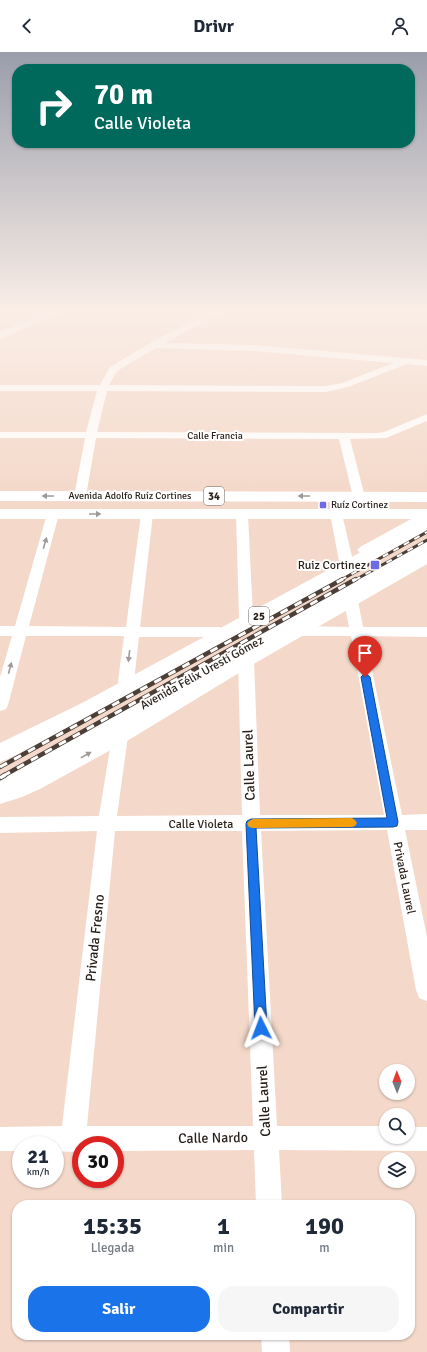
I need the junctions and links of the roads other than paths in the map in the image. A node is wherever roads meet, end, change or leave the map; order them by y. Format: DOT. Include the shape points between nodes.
graph roads {
  1 [pos="113,370"];
  2 [pos="384,370"];
  3 [pos="0,388"];
  4 [pos="103,388"];
  5 [pos="427,417"];
  6 [pos="0,435"];
  7 [pos="91,435"];
  8 [pos="344,436"];
  9 [pos="0,496"];
  10 [pos="80,496"];
  11 [pos="359,497"];
  12 [pos="427,497"];
  13 [pos="0,514"];
  14 [pos="53,514"];
  15 [pos="147,514"];
  16 [pos="336,514"];
  17 [pos="242,515"];
  18 [pos="427,515"];
  19 [pos="418,524"];
  20 [pos="427,528"];
  21 [pos="427,546"];
  22 [pos="427,558"];
  23 [pos="346,561"];
  24 [pos="351,601"];
  25 [pos="246,617"];
  26 [pos="133,630"];
  27 [pos="0,631"];
  28 [pos="20,631"];
  29 [pos="299,631"];
  30 [pos="219,632"];
  31 [pos="427,632"];
  32 [pos="357,633"];
  33 [pos="246,661"];
  34 [pos="126,681"];
  35 [pos="0,706"];
  36 [pos="114,731"];
  37 [pos="0,752"];
  38 [pos="0,791"];
  39 [pos="0,796"];
  40 [pos="393,822"];
  41 [pos="427,822"];
  42 [pos="107,823"];
  43 [pos="251,824"];
  44 [pos="0,825"];
  45 [pos="427,990"];
  46 [pos="73,1136"];
  47 [pos="266,1138"];
  48 [pos="0,1139"];
  49 [pos="124,1139"];
  50 [pos="427,1139"];
  51 [pos="72,1140"];
  52 [pos="269,1200"];
  53 [pos="275,1340"];
  54 [pos="276,1352"];
  1 -- 4 [label="street"];
  2 -- 4 [label="street" via="346,385 331,388"];
  3 -- 4 [label="street"];
  4 -- 7 [label="street"];
  5 -- 8 [label="street, Calle Francia" via="386,434"];
  6 -- 7 [label="street, Calle Francia"];
  7 -- 8 [label="street, Calle Francia"];
  7 -- 10 [label="street"];
  8 -- 11 [label="street"];
  10 -- 9 [label="main road, Avenida Adolfo Ruíz Cortines / 34, one-way"];
  11 -- 10 [label="main road, Avenida Adolfo Ruíz Cortines / 34, one-way"];
  11 -- 12 [label="main road, Avenida Adolfo Ruíz Cortines / 34"];
  13 -- 14 [label="main road, Avenida Adolfo Ruíz Cortines / 34"];
  14 -- 15 [label="main road, Avenida Adolfo Ruíz Cortines / 34, one-way"];
  28 -- 14 [label="street, one-way"];
  15 -- 17 [label="main road, Avenida Adolfo Ruíz Cortines / 34"];
  15 -- 26 [label="street"];
  16 -- 17 [label="main road, Avenida Adolfo Ruíz Cortines / 34"];
  16 -- 18 [label="main road, Avenida Adolfo Ruíz Cortines / 34"];
  16 -- 23 [label="street"];
  17 -- 25 [label="street"];
  18 -- 19 [label="street"];
  19 -- 20 [label="street"];
  19 -- 23 [label="street"];
  19 -- 37 [label="main road, Avenida Félix Uresti Gómez / 25" via="90,708"];
  21 -- 36 [label="main road, Avenida Félix Uresti Gómez / 25"];
  22 -- 24 [label="street"];
  23 -- 25 [label="street"];
  24 -- 29 [label="street"];
  24 -- 32 [label="street, Privada Laurel"];
  25 -- 30 [label="street"];
  26 -- 28 [label="street"];
  26 -- 30 [label="street"];
  26 -- 34 [label="street, one-way"];
  27 -- 28 [label="street"];
  35 -- 28 [label="street, one-way"];
  29 -- 32 [label="street"];
  29 -- 33 [label="street"];
  30 -- 34 [label="street"];
  31 -- 32 [label="street"];
  32 -- 40 [label="street, Privada Laurel"];
  33 -- 36 [label="street"];
  33 -- 43 [label="street, Calle Laurel"];
  34 -- 37 [label="street" via="22,733"];
  36 -- 38 [label="main road, Avenida Félix Uresti Gómez / 25"];
  39 -- 36 [label="street, one-way" via="33,783"];
  36 -- 42 [label="street, Privada Fresno"];
  40 -- 41 [label="street, Calle Violeta"];
  40 -- 43 [label="street, Calle Violeta"];
  40 -- 45 [label="street, Privada Laurel"];
  42 -- 43 [label="street, Calle Violeta"];
  42 -- 44 [label="street, Calle Violeta"];
  42 -- 46 [label="street, Privada Fresno"];
  43 -- 47 [label="street, Calle Laurel"];
  47 -- 49 [label="street, Calle Nardo"];
  47 -- 50 [label="street, Calle Nardo"];
  47 -- 52 [label="street, Calle Laurel"];
  48 -- 51 [label="street, Calle Nardo"];
  53 -- 54 [label="street"];
}
